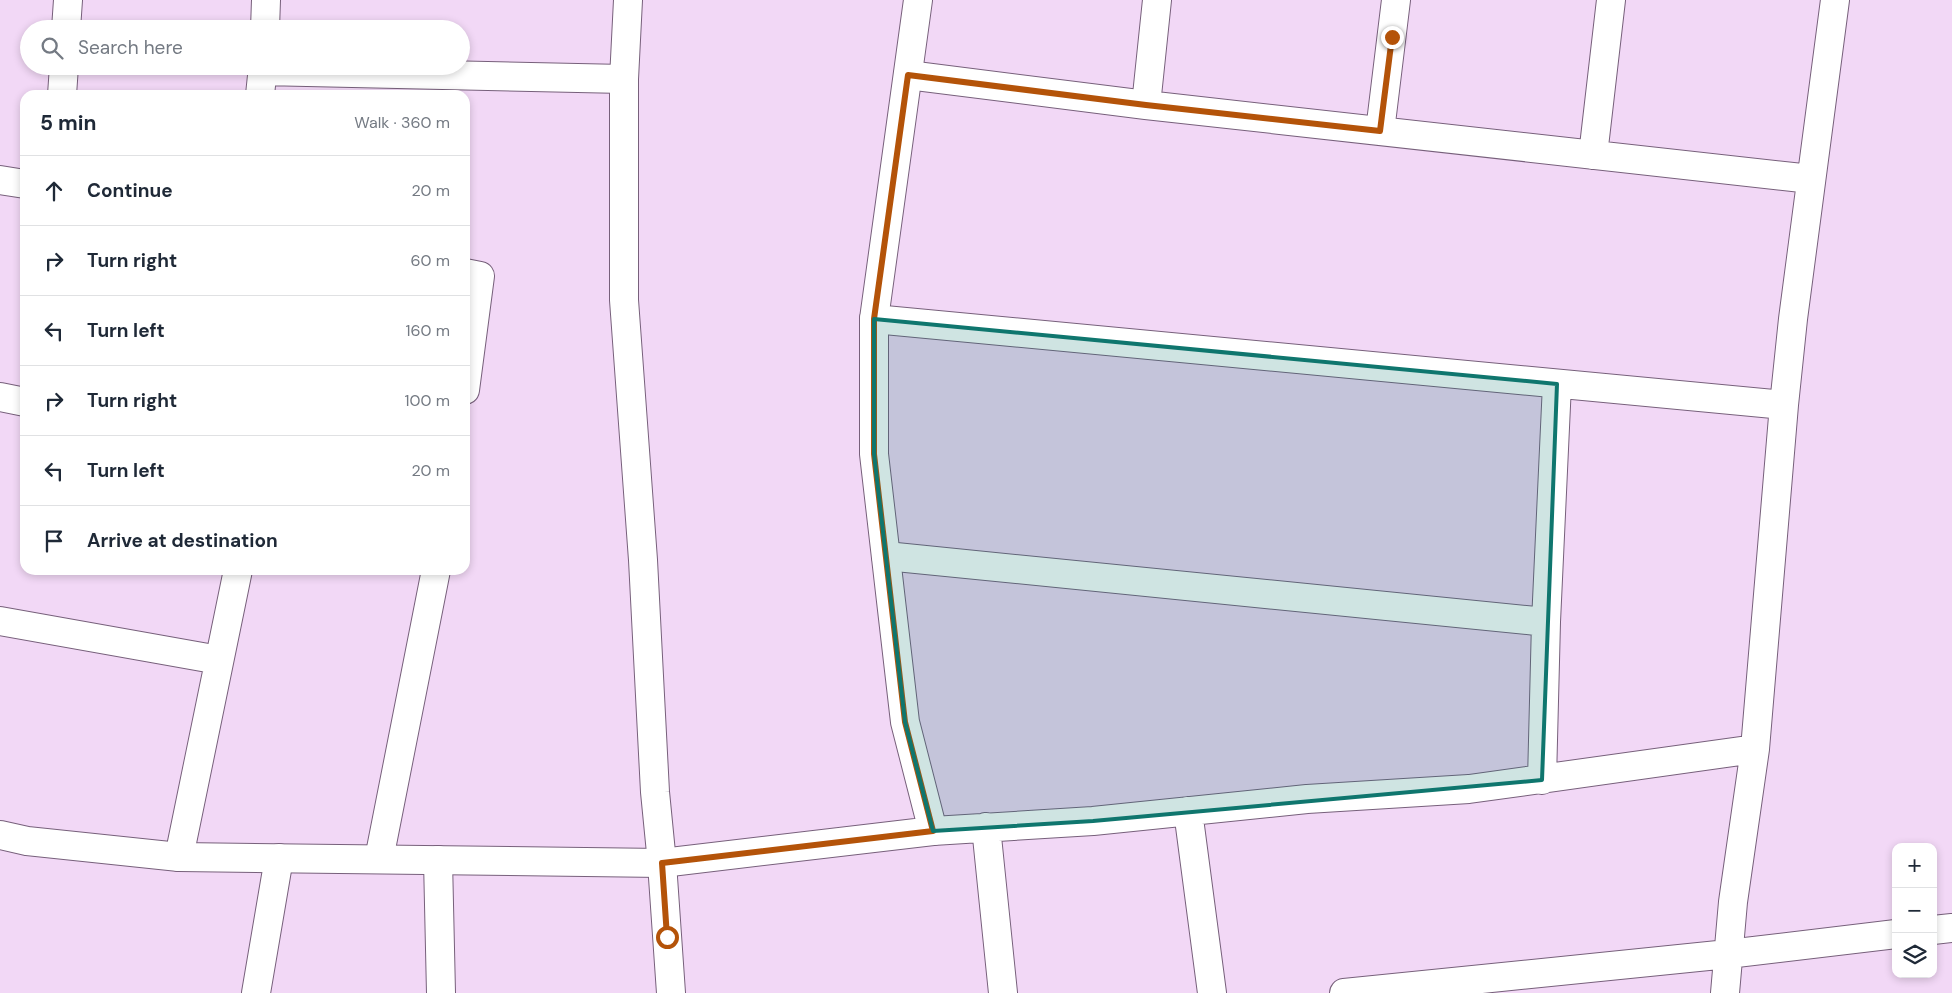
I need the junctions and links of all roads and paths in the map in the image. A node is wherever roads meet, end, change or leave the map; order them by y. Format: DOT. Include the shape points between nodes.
graph roads {
  1 [pos="68,0"];
  2 [pos="266,0"];
  3 [pos="628,0"];
  4 [pos="918,0"];
  5 [pos="1157,0"];
  6 [pos="1396,0"];
  7 [pos="1611,0"];
  8 [pos="1835,0"];
  9 [pos="67,20"];
  10 [pos="265,20"];
  11 [pos="63,75"];
  12 [pos="908,75"];
  13 [pos="262,78"];
  14 [pos="624,79"];
  15 [pos="62,90"];
  16 [pos="1146,105"];
  17 [pos="1380,131"];
  18 [pos="1593,155"];
  19 [pos="1811,179"];
  20 [pos="0,180"];
  21 [pos="20,183"];
  22 [pos="470,274"];
  23 [pos="874,319"];
  24 [pos="470,352"];
  25 [pos="1557,384"];
  26 [pos="0,397"];
  27 [pos="20,401"];
  28 [pos="1784,405"];
  29 [pos="886,556"];
  30 [pos="237,575"];
  31 [pos="435,575"];
  32 [pos="0,621"];
  33 [pos="1546,622"];
  34 [pos="219,660"];
  35 [pos="1755,749"];
  36 [pos="1542,780"];
  37 [pos="1188,811"];
  38 [pos="986,827"];
  39 [pos="933,831"];
  40 [pos="0,835"];
  41 [pos="179,857"];
  42 [pos="279,858"];
  43 [pos="379,859"];
  44 [pos="438,860"];
  45 [pos="662,863"];
  46 [pos="1952,928"];
  47 [pos="1937,930"];
  48 [pos="1892,934"];
  49 [pos="1728,954"];
  50 [pos="256,993"];
  51 [pos="441,993"];
  52 [pos="671,993"];
  53 [pos="1003,993"];
  54 [pos="1212,993"];
  55 [pos="1344,993"];
  56 [pos="1725,993"];
  1 -- 9 [label="street"];
  2 -- 10 [label="street"];
  3 -- 14 [label="street"];
  4 -- 12 [label="street"];
  5 -- 16 [label="street"];
  6 -- 17 [label="street"];
  7 -- 18 [label="street"];
  8 -- 19 [label="street"];
  11 -- 15 [label="street"];
  12 -- 16 [label="street"];
  12 -- 23 [label="street"];
  13 -- 14 [label="street"];
  14 -- 45 [label="street" via="624,300"];
  16 -- 17 [label="street"];
  17 -- 18 [label="street"];
  18 -- 19 [label="street"];
  19 -- 28 [label="street"];
  20 -- 21 [label="street"];
  22 -- 24 [label="street" via="480,276"];
  23 -- 25 [label="street"];
  23 -- 29 [label="street" via="874,454"];
  25 -- 28 [label="street"];
  25 -- 33 [label="street"];
  26 -- 27 [label="street"];
  28 -- 35 [label="street"];
  29 -- 33 [label="street"];
  29 -- 39 [label="street" via="905,722"];
  30 -- 34 [label="street"];
  31 -- 43 [label="street"];
  32 -- 34 [label="street"];
  33 -- 36 [label="street"];
  34 -- 41 [label="street"];
  35 -- 36 [label="street"];
  35 -- 49 [label="street"];
  36 -- 37 [label="street" via="1469,789 1307,799"];
  37 -- 38 [label="street"];
  37 -- 54 [label="street"];
  38 -- 39 [label="street"];
  38 -- 53 [label="street"];
  39 -- 45 [label="street"];
  40 -- 41 [label="street" via="27,841"];
  41 -- 42 [label="street"];
  42 -- 43 [label="street"];
  42 -- 50 [label="street"];
  43 -- 44 [label="street"];
  44 -- 45 [label="street"];
  44 -- 51 [label="street"];
  45 -- 52 [label="street"];
  46 -- 47 [label="street"];
  48 -- 49 [label="street"];
  49 -- 55 [label="street"];
  49 -- 56 [label="street"];
}
